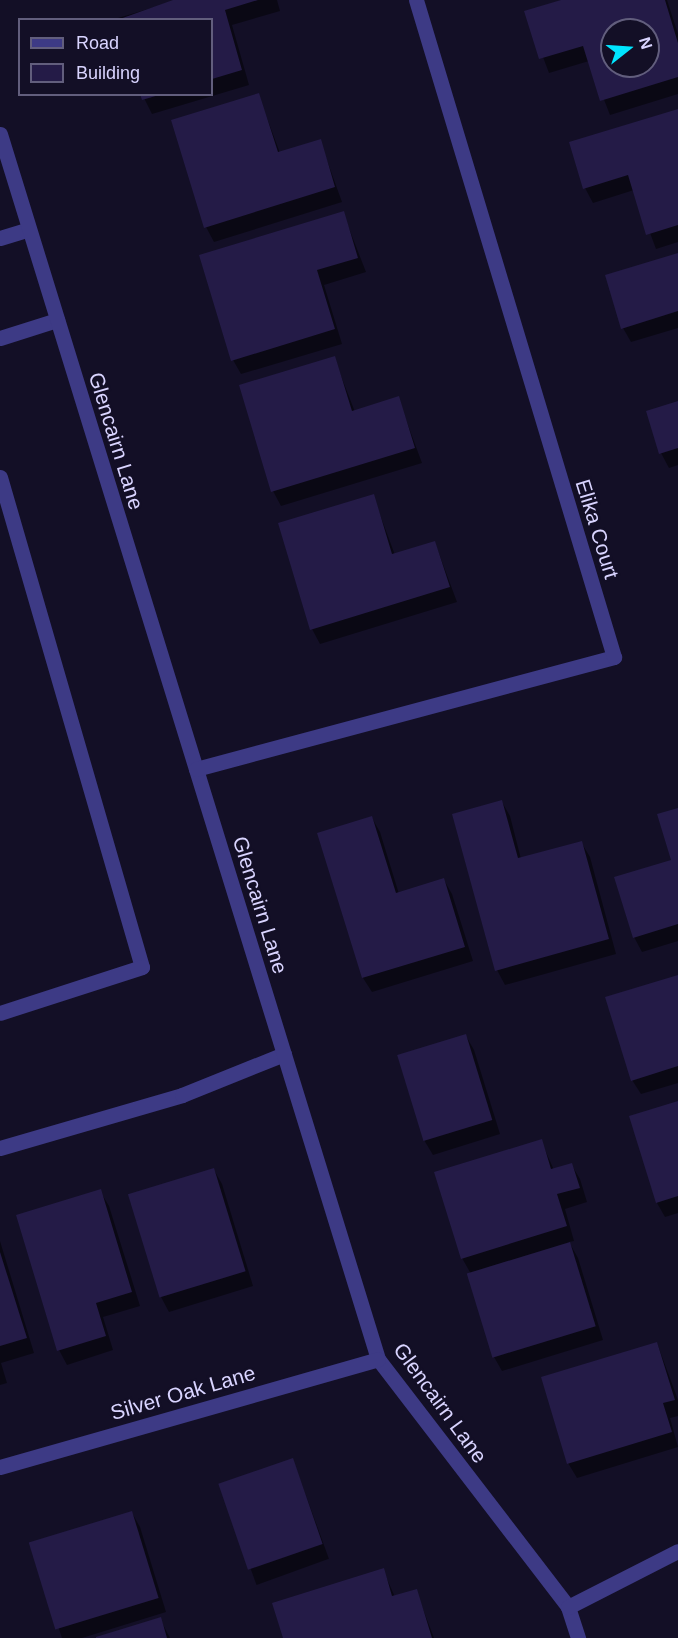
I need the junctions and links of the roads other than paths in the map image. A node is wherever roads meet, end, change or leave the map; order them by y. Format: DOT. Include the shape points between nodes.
graph roads {
  1 [pos="416,0"];
  2 [pos="0,134"];
  3 [pos="29,229"];
  4 [pos="0,238"];
  5 [pos="57,320"];
  6 [pos="0,338"];
  7 [pos="0,477"];
  8 [pos="196,769"];
  9 [pos="0,1014"];
  10 [pos="284,1054"];
  11 [pos="0,1148"];
  12 [pos="378,1359"];
  13 [pos="0,1467"];
  14 [pos="678,1551"];
  15 [pos="568,1607"];
  16 [pos="578,1638"];
  1 -- 8 [label="street, Elika Court" via="614,657"];
  2 -- 3 [label="street, Glencairn Lane"];
  3 -- 4 [label="street"];
  3 -- 5 [label="street, Glencairn Lane"];
  5 -- 6 [label="street"];
  5 -- 8 [label="street, Glencairn Lane"];
  7 -- 9 [label="street" via="142,967"];
  8 -- 10 [label="street, Glencairn Lane"];
  10 -- 11 [label="street" via="182,1095"];
  10 -- 12 [label="street, Glencairn Lane"];
  12 -- 13 [label="street, Silver Oak Lane"];
  12 -- 15 [label="street, Glencairn Lane"];
  14 -- 15 [label="street"];
  15 -- 16 [label="street, Glencairn Lane"];
}
